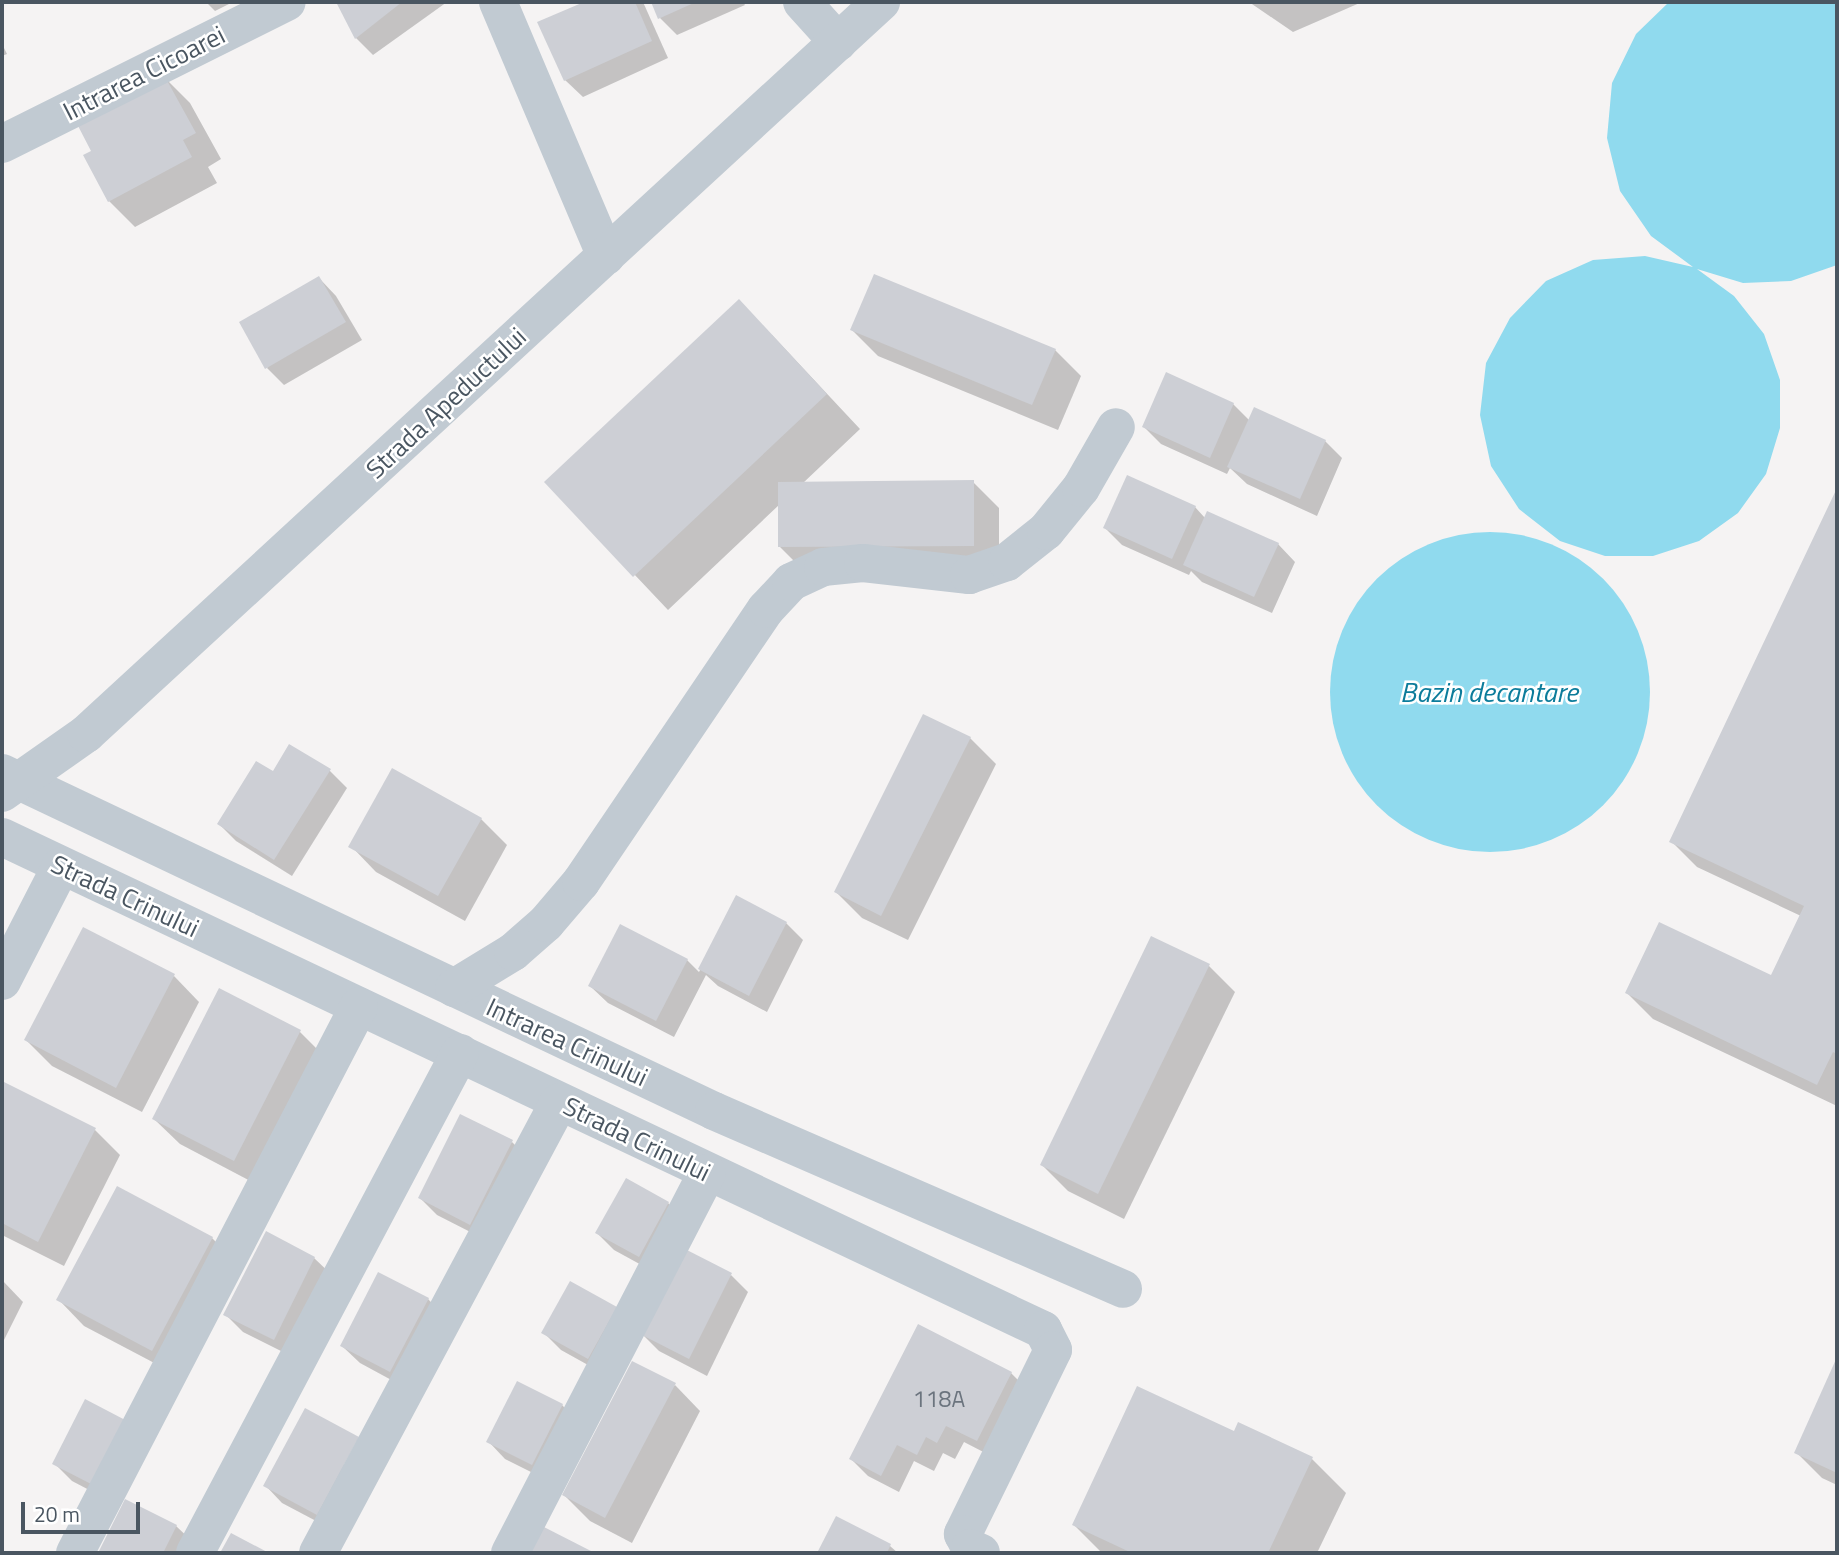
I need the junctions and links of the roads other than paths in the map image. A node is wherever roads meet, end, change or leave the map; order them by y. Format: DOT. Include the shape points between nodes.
graph roads {
  1 [pos="287,2"];
  2 [pos="498,2"];
  3 [pos="802,2"];
  4 [pos="881,2"];
  5 [pos="838,41"];
  6 [pos="2,144"];
  7 [pos="606,256"];
  8 [pos="1116,426"];
  9 [pos="7,782"];
  10 [pos="2,837"];
  11 [pos="61,866"];
  12 [pos="2,981"];
  13 [pos="454,988"];
  14 [pos="359,1006"];
  15 [pos="460,1053"];
  16 [pos="559,1102"];
  17 [pos="707,1173"];
  18 [pos="1123,1289"];
  19 [pos="75,1553"];
  20 [pos="195,1553"];
  21 [pos="318,1553"];
  22 [pos="510,1553"];
  23 [pos="981,1553"];
  1 -- 6 [label="street, Intrarea Cicoarei"];
  2 -- 7 [label="street"];
  3 -- 5 [label="street"];
  4 -- 5 [label="street, Strada Apeductului"];
  5 -- 7 [label="street, Strada Apeductului"];
  7 -- 9 [label="street, Strada Apeductului" via="86,734"];
  8 -- 13 [label="street" via="1081,488 1046,531 1007,562 969,575 863,563 823,567 791,582 766,609 581,882 513,952"];
  9 -- 13 [label="street, Intrarea Crinului"];
  10 -- 11 [label="street, Strada Crinului"];
  11 -- 12 [label="street"];
  11 -- 14 [label="street, Strada Crinului"];
  13 -- 18 [label="street, Intrarea Crinului" via="714,1111"];
  14 -- 15 [label="street, Strada Crinului"];
  14 -- 19 [label="street"];
  15 -- 16 [label="street, Strada Crinului"];
  15 -- 20 [label="street"];
  16 -- 17 [label="street, Strada Crinului"];
  16 -- 21 [label="street"];
  17 -- 22 [label="street"];
  17 -- 23 [label="street, Strada Crinului" via="1043,1329 1053,1350 963,1534 970,1548"];
}
